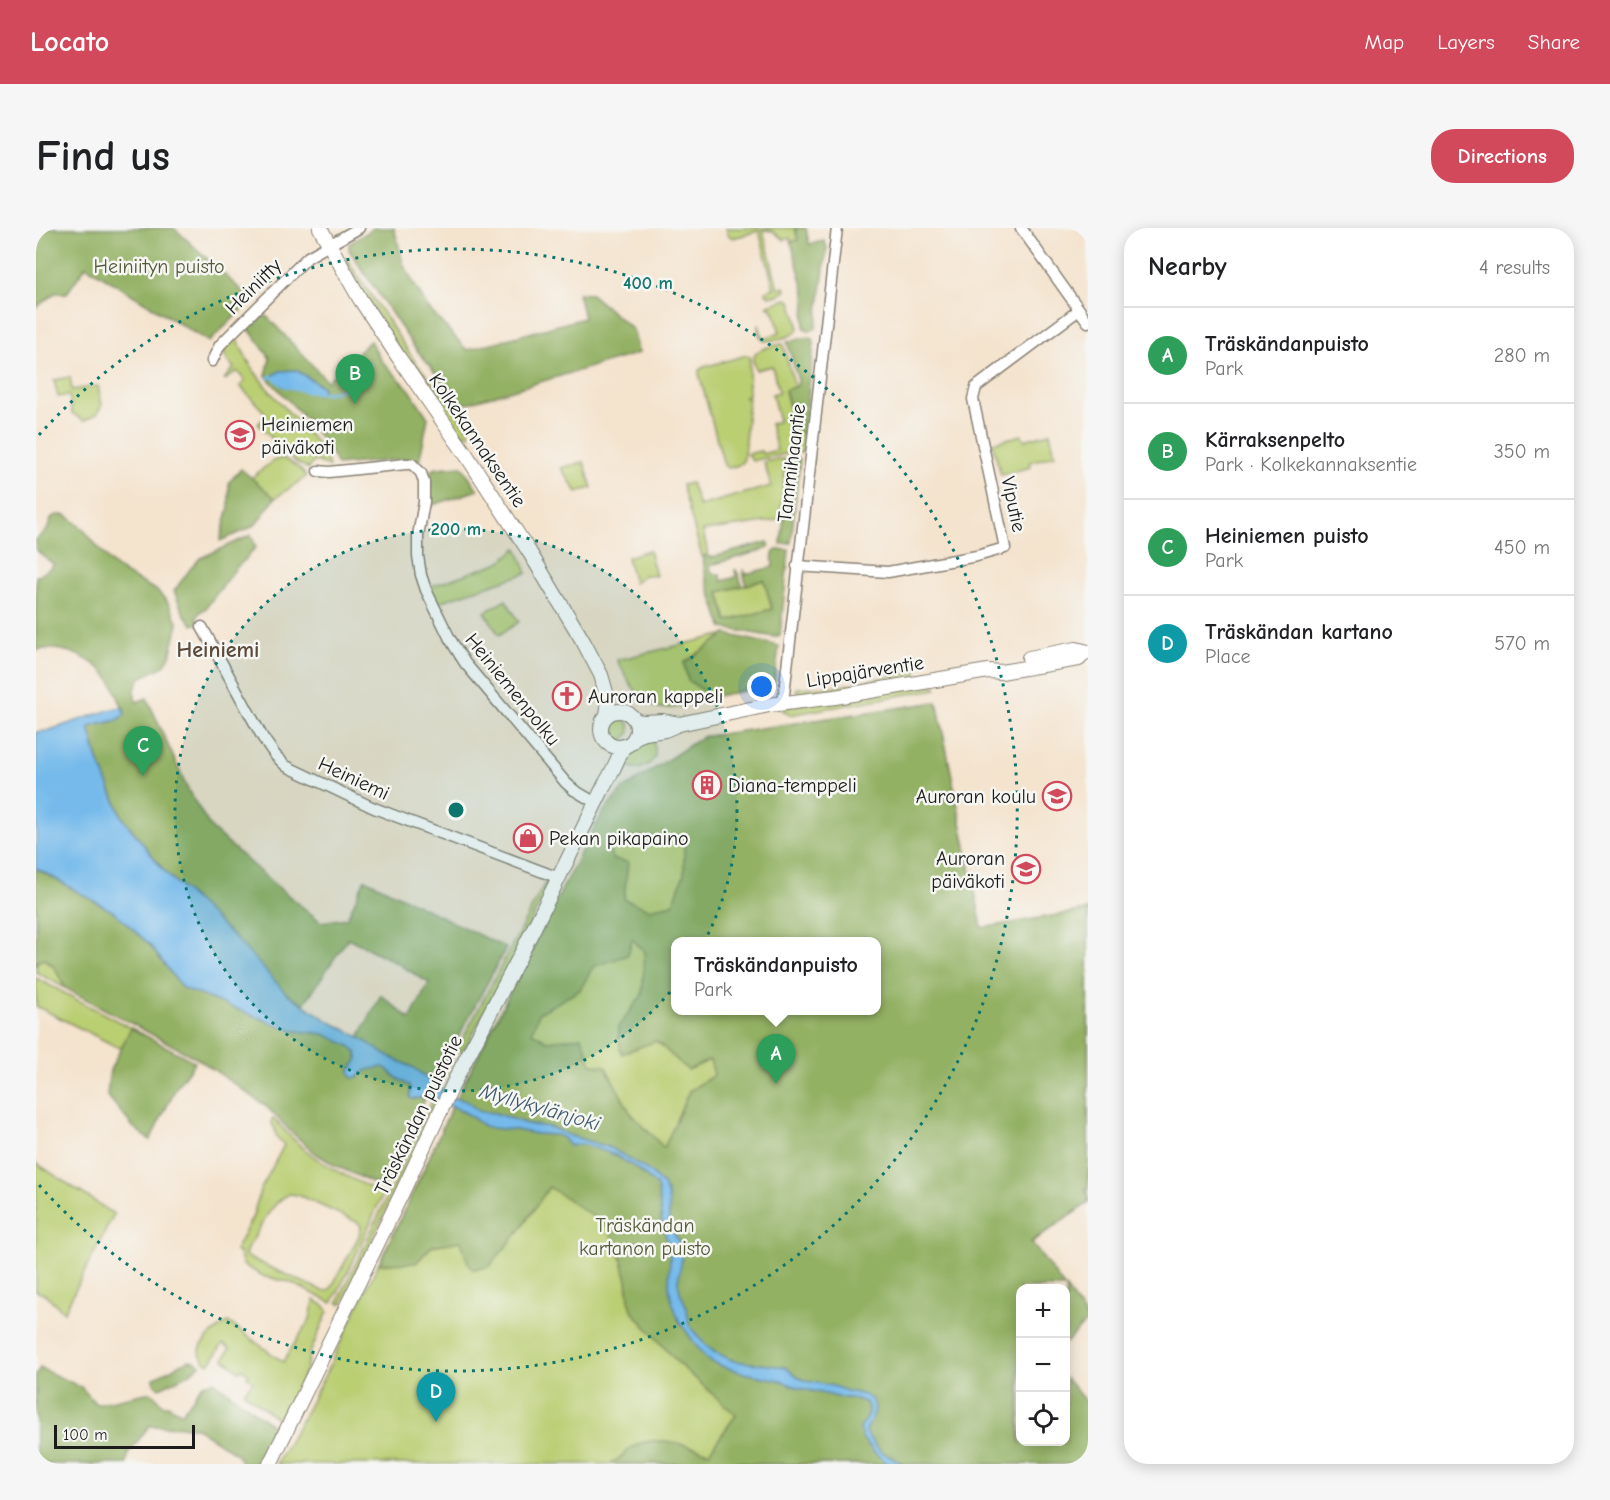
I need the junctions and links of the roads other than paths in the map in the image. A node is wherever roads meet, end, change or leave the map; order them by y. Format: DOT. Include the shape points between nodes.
graph roads {
  1 [pos="320,228"];
  2 [pos="359,228"];
  3 [pos="837,228"];
  4 [pos="1021,228"];
  5 [pos="329,245"];
  6 [pos="1079,310"];
  7 [pos="1088,322"];
  8 [pos="212,361"];
  9 [pos="318,471"];
  10 [pos="798,566"];
  11 [pos="202,627"];
  12 [pos="1087,652"];
  13 [pos="601,675"];
  14 [pos="783,703"];
  15 [pos="625,711"];
  16 [pos="607,715"];
  17 [pos="636,721"];
  18 [pos="679,724"];
  19 [pos="605,741"];
  20 [pos="630,742"];
  21 [pos="605,784"];
  22 [pos="596,803"];
  23 [pos="559,878"];
  24 [pos="270,1464"];
  1 -- 5 [label="main road, Kolkekannaksentie"];
  2 -- 5 [label="street, Heiniitty"];
  3 -- 10 [label="street, Tammihaantie"];
  4 -- 6 [label="street"];
  5 -- 8 [label="street, Heiniitty" via="308,257 220,345"];
  5 -- 13 [label="main road, Kolkekannaksentie" via="360,299 530,553"];
  6 -- 7 [label="street"];
  6 -- 10 [label="street, Viputie" via="976,387 973,399 1005,548 888,572"];
  9 -- 22 [label="street, Heiniemenpolku" via="412,464 421,472 425,491 418,536 421,575 450,639 465,663 566,783"];
  10 -- 14 [label="street, Tammihaantie"];
  11 -- 23 [label="street, Heiniemi" via="263,738 286,766 374,808"];
  12 -- 14 [label="main road, Lippajärventie" via="1076,649 998,664 988,671"];
  13 -- 15 [label="main road, Kolkekannaksentie"];
  13 -- 16 [label="main road, Kolkekannaksentie"];
  14 -- 18 [label="main road, Lippajärventie"];
  15 -- 16 [label="main road"];
  15 -- 17 [label="main road"];
  16 -- 19 [label="main road" via="601,728"];
  17 -- 18 [label="main road, Lippajärventie"];
  17 -- 20 [label="main road"];
  18 -- 20 [label="main road, Lippajärventie"];
  19 -- 20 [label="main road" via="612,745"];
  19 -- 21 [label="main road, Träskändan puistotie"];
  20 -- 21 [label="main road, Träskändan puistotie"];
  21 -- 22 [label="main road, Träskändan puistotie"];
  22 -- 23 [label="main road, Träskändan puistotie"];
  23 -- 24 [label="main road, Träskändan puistotie" via="456,1078"];
}
